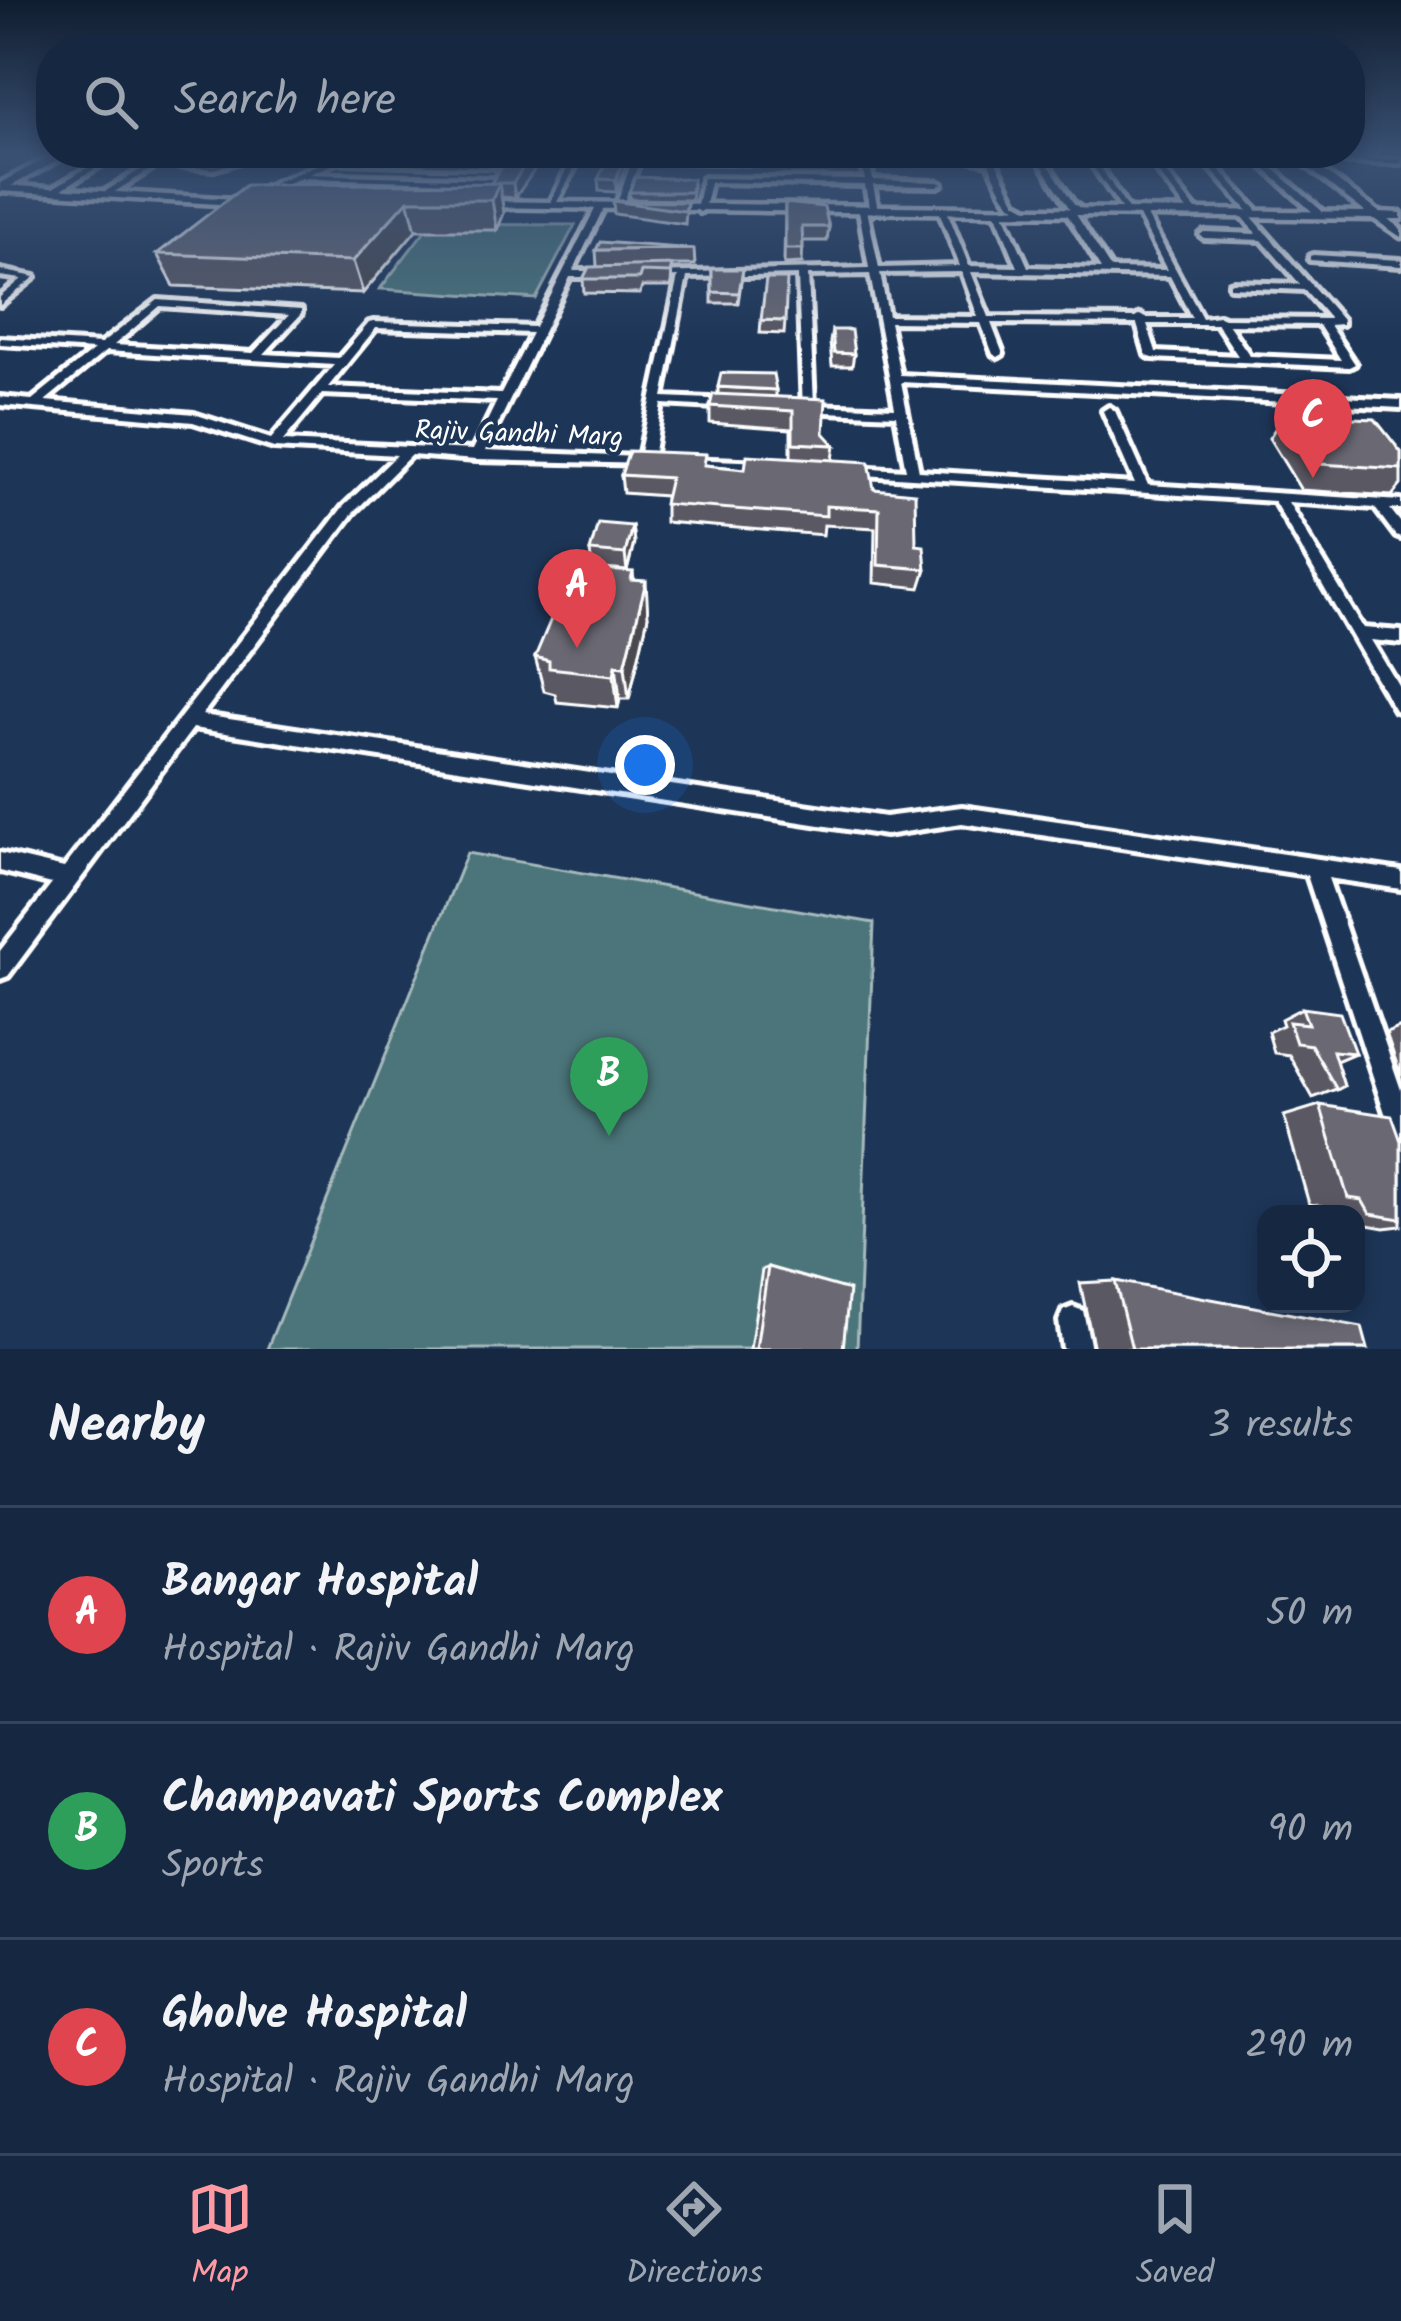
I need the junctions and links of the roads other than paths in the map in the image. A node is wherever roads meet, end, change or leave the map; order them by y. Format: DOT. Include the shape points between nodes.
graph roads {
  1 [pos="594,219"];
  2 [pos="870,219"];
  3 [pos="946,219"];
  4 [pos="1002,219"];
  5 [pos="1079,219"];
  6 [pos="1139,219"];
  7 [pos="1252,219"];
  8 [pos="1204,235"];
  9 [pos="1264,237"];
  10 [pos="1313,258"];
  11 [pos="1401,263"];
  12 [pos="965,269"];
  13 [pos="874,270"];
  14 [pos="1024,270"];
  15 [pos="1108,272"];
  16 [pos="0,273"];
  17 [pos="803,273"];
  18 [pos="1174,273"];
  19 [pos="567,274"];
  20 [pos="614,274"];
  21 [pos="638,274"];
  22 [pos="682,275"];
  23 [pos="1233,285"];
  24 [pos="1308,287"];
  25 [pos="0,302"];
  26 [pos="1197,317"];
  27 [pos="1140,318"];
  28 [pos="884,319"];
  29 [pos="984,319"];
  30 [pos="1219,319"];
  31 [pos="1324,326"];
  32 [pos="539,330"];
  33 [pos="0,341"];
  34 [pos="106,346"];
  35 [pos="998,354"];
  36 [pos="257,355"];
  37 [pos="1246,359"];
  38 [pos="342,362"];
  39 [pos="895,378"];
  40 [pos="318,390"];
  41 [pos="505,398"];
  42 [pos="657,400"];
  43 [pos="0,401"];
  44 [pos="36,403"];
  45 [pos="743,404"];
  46 [pos="1401,404"];
  47 [pos="786,406"];
  48 [pos="808,408"];
  49 [pos="1109,411"];
  50 [pos="902,412"];
  51 [pos="274,444"];
  52 [pos="406,453"];
  53 [pos="476,456"];
  54 [pos="644,461"];
  55 [pos="788,467"];
  56 [pos="830,470"];
  57 [pos="913,474"];
  58 [pos="1143,488"];
  59 [pos="1278,497"];
  60 [pos="1379,503"];
  61 [pos="1401,505"];
  62 [pos="1401,533"];
  63 [pos="1359,633"];
  64 [pos="1401,637"];
  65 [pos="1401,705"];
  66 [pos="188,720"];
  67 [pos="0,862"];
  68 [pos="1315,870"];
  69 [pos="68,878"];
  70 [pos="1401,880"];
  71 [pos="0,968"];
  72 [pos="1397,1100"];
  73 [pos="1401,1125"];
  1 -- 19 [label="street"];
  2 -- 13 [label="street"];
  3 -- 12 [label="street"];
  4 -- 14 [label="street"];
  5 -- 15 [label="street"];
  6 -- 18 [label="street"];
  7 -- 9 [label="street"];
  8 -- 9 [label="street"];
  9 -- 24 [label="street"];
  10 -- 11 [label="street"];
  12 -- 13 [label="street"];
  12 -- 14 [label="street"];
  12 -- 29 [label="street"];
  13 -- 17 [label="street"];
  13 -- 28 [label="street"];
  14 -- 15 [label="street"];
  15 -- 18 [label="street"];
  16 -- 25 [label="street" via="30,277"];
  17 -- 22 [label="street"];
  17 -- 48 [label="street"];
  18 -- 26 [label="street"];
  19 -- 20 [label="street"];
  19 -- 32 [label="street"];
  21 -- 22 [label="street"];
  22 -- 42 [label="street"];
  23 -- 24 [label="street"];
  24 -- 31 [label="street" via="1337,322"];
  26 -- 27 [label="street"];
  26 -- 30 [label="street"];
  27 -- 29 [label="street"];
  27 -- 37 [label="street" via="1152,355"];
  28 -- 29 [label="street"];
  28 -- 39 [label="street"];
  29 -- 35 [label="street"];
  30 -- 31 [label="street"];
  30 -- 37 [label="street"];
  31 -- 37 [label="street" via="1349,364"];
  32 -- 38 [label="street" via="373,325"];
  32 -- 41 [label="street"];
  33 -- 34 [label="street"];
  34 -- 36 [label="street"];
  34 -- 36 [label="street" via="158,303 297,312"];
  34 -- 44 [label="street"];
  36 -- 38 [label="street"];
  38 -- 40 [label="street"];
  39 -- 46 [label="street"];
  39 -- 50 [label="street"];
  40 -- 41 [label="street"];
  40 -- 51 [label="street"];
  41 -- 53 [label="street"];
  42 -- 45 [label="street"];
  42 -- 54 [label="street"];
  43 -- 44 [label="street, Rajiv Gandhi Marg"];
  44 -- 51 [label="street, Rajiv Gandhi Marg" via="194,418"];
  47 -- 48 [label="street"];
  48 -- 50 [label="street"];
  49 -- 58 [label="street"];
  50 -- 57 [label="street"];
  51 -- 52 [label="street, Rajiv Gandhi Marg"];
  52 -- 53 [label="street, Rajiv Gandhi Marg"];
  52 -- 66 [label="street" via="348,510"];
  53 -- 54 [label="street, Rajiv Gandhi Marg"];
  54 -- 55 [label="street, Rajiv Gandhi Marg"];
  56 -- 57 [label="street"];
  57 -- 58 [label="street"];
  58 -- 59 [label="street"];
  59 -- 60 [label="street"];
  59 -- 63 [label="street"];
  60 -- 61 [label="street"];
  60 -- 62 [label="street"];
  63 -- 64 [label="street"];
  63 -- 65 [label="street"];
  66 -- 68 [label="street" via="884,826 962,815"];
  66 -- 69 [label="street"];
  67 -- 69 [label="street"];
  68 -- 70 [label="street"];
  68 -- 72 [label="street"];
  69 -- 71 [label="street"];
  72 -- 73 [label="street"];
}
